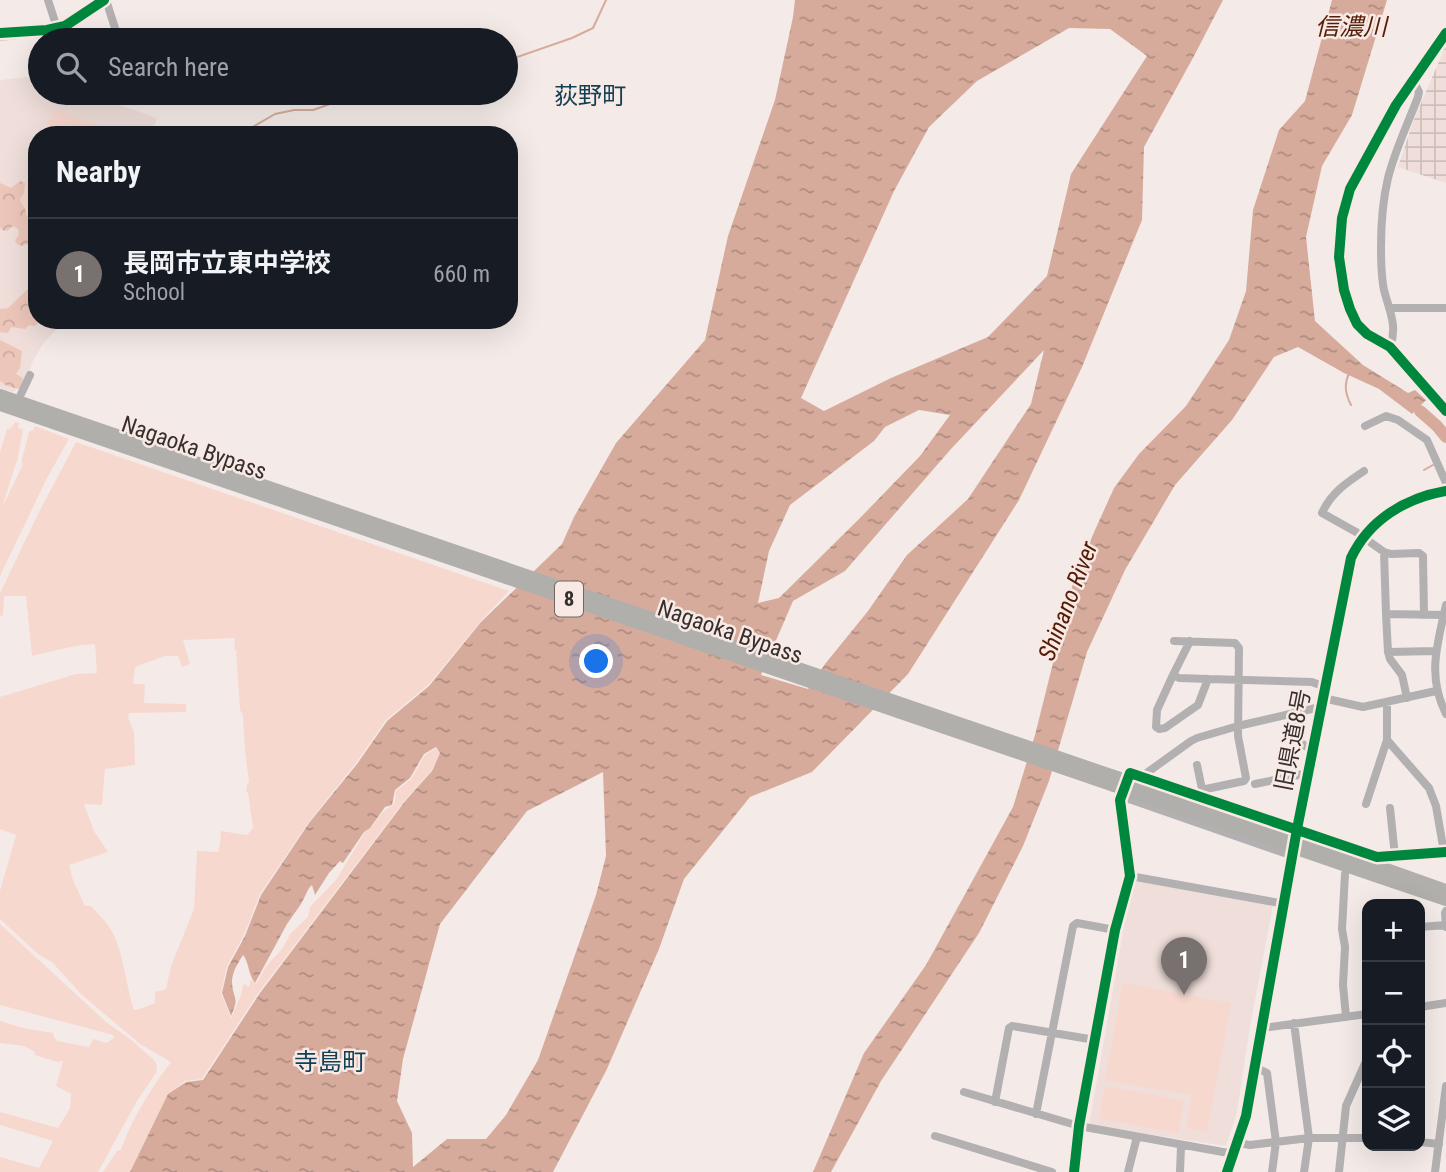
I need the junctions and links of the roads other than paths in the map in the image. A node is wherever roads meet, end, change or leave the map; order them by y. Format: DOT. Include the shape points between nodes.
graph roads {
  1 [pos="48,0"];
  2 [pos="105,0"];
  3 [pos="57,28"];
  4 [pos="115,28"];
  5 [pos="28,31"];
  6 [pos="0,33"];
  7 [pos="1446,33"];
  8 [pos="1414,82"];
  9 [pos="1391,308"];
  10 [pos="1446,308"];
  11 [pos="1390,348"];
  12 [pos="30,374"];
  13 [pos="22,394"];
  14 [pos="0,395"];
  15 [pos="0,405"];
  16 [pos="1446,411"];
  17 [pos="46,415"];
  18 [pos="1365,426"];
  19 [pos="1364,471"];
  20 [pos="1446,483"];
  21 [pos="1446,491"];
  22 [pos="1363,537"];
  23 [pos="1384,552"];
  24 [pos="1445,610"];
  25 [pos="1387,614"];
  26 [pos="1424,615"];
  27 [pos="1174,641"];
  28 [pos="1190,641"];
  29 [pos="1436,651"];
  30 [pos="1388,652"];
  31 [pos="1172,675"];
  32 [pos="1208,679"];
  33 [pos="1239,679"];
  34 [pos="1325,687"];
  35 [pos="1436,691"];
  36 [pos="1407,698"];
  37 [pos="1387,702"];
  38 [pos="1322,703"];
  39 [pos="1294,714"];
  40 [pos="1446,714"];
  41 [pos="1238,726"];
  42 [pos="1387,740"];
  43 [pos="1312,750"];
  44 [pos="1196,765"];
  45 [pos="1308,773"];
  46 [pos="1141,777"];
  47 [pos="1255,784"];
  48 [pos="1120,800"];
  49 [pos="1366,804"];
  50 [pos="1390,808"];
  51 [pos="1297,829"];
  52 [pos="1445,852"];
  53 [pos="1293,856"];
  54 [pos="1395,856"];
  55 [pos="1377,871"];
  56 [pos="1345,874"];
  57 [pos="1130,876"];
  58 [pos="1446,890"];
  59 [pos="1446,900"];
  60 [pos="1285,904"];
  61 [pos="1446,911"];
  62 [pos="1446,926"];
  63 [pos="1425,927"];
  64 [pos="1115,929"];
  65 [pos="1446,1003"];
  66 [pos="1425,1006"];
  67 [pos="1362,1015"];
  68 [pos="1346,1017"];
  69 [pos="1294,1023"];
  70 [pos="1262,1028"];
  71 [pos="1052,1033"];
  72 [pos="1095,1040"];
  73 [pos="1255,1067"];
  74 [pos="1362,1070"];
  75 [pos="1446,1086"];
  76 [pos="964,1092"];
  77 [pos="1446,1097"];
  78 [pos="995,1102"];
  79 [pos="1036,1114"];
  80 [pos="1079,1126"];
  81 [pos="935,1136"];
  82 [pos="1137,1137"];
  83 [pos="1342,1137"];
  84 [pos="1309,1138"];
  85 [pos="1362,1139"];
  86 [pos="1276,1142"];
  87 [pos="1238,1143"];
  88 [pos="1425,1143"];
  89 [pos="1439,1144"];
  90 [pos="1181,1146"];
  91 [pos="1234,1154"];
  92 [pos="1020,1162"];
  93 [pos="1018,1172"];
  94 [pos="1052,1172"];
  95 [pos="1074,1172"];
  96 [pos="1128,1172"];
  97 [pos="1180,1172"];
  98 [pos="1227,1172"];
  99 [pos="1272,1172"];
  100 [pos="1304,1172"];
  101 [pos="1339,1172"];
  102 [pos="1436,1172"];
  1 -- 3 [label="street"];
  2 -- 3 [label="street"];
  2 -- 4 [label="street"];
  5 -- 6 [label="street"];
  7 -- 8 [label="street"];
  8 -- 9 [label="street" via="1418,97 1387,180 1382,222 1382,281"];
  8 -- 11 [label="street" via="1350,189 1339,235 1341,279 1350,309 1361,329"];
  9 -- 10 [label="street"];
  9 -- 11 [label="street" via="1394,337"];
  11 -- 16 [label="street"];
  12 -- 13 [label="street"];
  14 -- 17 [label="highway, Nagaoka Bypass / 8"];
  15 -- 17 [label="highway, Nagaoka Bypass / 8"];
  17 -- 55 [label="highway, Nagaoka Bypass / 8, bridge"];
  18 -- 20 [label="street" via="1392,416 1427,440"];
  19 -- 22 [label="street" via="1329,499 1322,513"];
  21 -- 22 [label="street, 旧県道8号" via="1406,503"];
  22 -- 23 [label="street"];
  22 -- 34 [label="street, 旧県道8号" via="1351,558"];
  23 -- 25 [label="street"];
  23 -- 26 [label="street" via="1423,556"];
  24 -- 26 [label="street"];
  24 -- 29 [label="street"];
  25 -- 26 [label="street"];
  25 -- 30 [label="street"];
  27 -- 28 [label="street"];
  28 -- 31 [label="street"];
  28 -- 33 [label="street" via="1235,643"];
  29 -- 30 [label="street"];
  29 -- 35 [label="street"];
  30 -- 36 [label="street" via="1402,676"];
  31 -- 32 [label="street"];
  31 -- 32 [label="street" via="1157,710 1156,727 1160,729 1198,705"];
  32 -- 33 [label="street"];
  33 -- 34 [label="street" via="1312,682"];
  33 -- 41 [label="street"];
  34 -- 38 [label="street, 旧県道8号"];
  35 -- 36 [label="street"];
  35 -- 40 [label="street"];
  36 -- 37 [label="street"];
  37 -- 38 [label="street" via="1363,707"];
  37 -- 42 [label="street"];
  38 -- 39 [label="street"];
  38 -- 43 [label="street, 旧県道8号"];
  39 -- 41 [label="street"];
  39 -- 43 [label="street" via="1299,742"];
  41 -- 44 [label="street" via="1244,781 1202,789"];
  41 -- 46 [label="street" via="1191,741"];
  42 -- 49 [label="street"];
  42 -- 52 [label="street" via="1429,788"];
  43 -- 45 [label="street, 旧県道8号"];
  45 -- 47 [label="street"];
  45 -- 51 [label="street, 旧県道8号"];
  46 -- 48 [label="street" via="1130,773"];
  46 -- 51 [label="street"];
  48 -- 53 [label="street" via="1129,799"];
  48 -- 57 [label="street"];
  50 -- 54 [label="street"];
  51 -- 53 [label="street, 旧県道8号"];
  51 -- 54 [label="street" via="1377,857"];
  52 -- 54 [label="street"];
  53 -- 60 [label="street, 旧県道8号"];
  55 -- 58 [label="highway, Nagaoka Bypass / 8"];
  55 -- 59 [label="highway, Nagaoka Bypass / 8"];
  56 -- 68 [label="street"];
  57 -- 60 [label="street"];
  57 -- 64 [label="street"];
  60 -- 70 [label="street, 旧県道8号"];
  61 -- 62 [label="street"];
  62 -- 63 [label="street"];
  64 -- 71 [label="street" via="1073,926"];
  64 -- 72 [label="street"];
  65 -- 66 [label="street"];
  67 -- 68 [label="street"];
  68 -- 69 [label="street"];
  69 -- 70 [label="street"];
  69 -- 84 [label="street"];
  70 -- 73 [label="street, 旧県道8号"];
  71 -- 72 [label="street"];
  71 -- 78 [label="street" via="1009,1028"];
  71 -- 79 [label="street"];
  72 -- 80 [label="street"];
  73 -- 86 [label="street" via="1267,1073"];
  73 -- 87 [label="street, 旧県道8号"];
  74 -- 83 [label="street" via="1346,1106"];
  75 -- 77 [label="street"];
  76 -- 78 [label="street"];
  77 -- 89 [label="street"];
  78 -- 79 [label="street"];
  79 -- 80 [label="street"];
  80 -- 82 [label="street"];
  80 -- 95 [label="street"];
  81 -- 92 [label="street"];
  82 -- 90 [label="street"];
  82 -- 96 [label="street"];
  83 -- 84 [label="street"];
  83 -- 85 [label="street"];
  83 -- 101 [label="street"];
  84 -- 86 [label="street"];
  84 -- 100 [label="street"];
  86 -- 87 [label="street"];
  86 -- 99 [label="street"];
  87 -- 91 [label="street, 旧県道8号"];
  88 -- 89 [label="street"];
  89 -- 102 [label="street"];
  90 -- 91 [label="street"];
  90 -- 97 [label="street"];
  91 -- 98 [label="street, 旧県道8号"];
  92 -- 93 [label="street"];
  92 -- 94 [label="street"];
}
